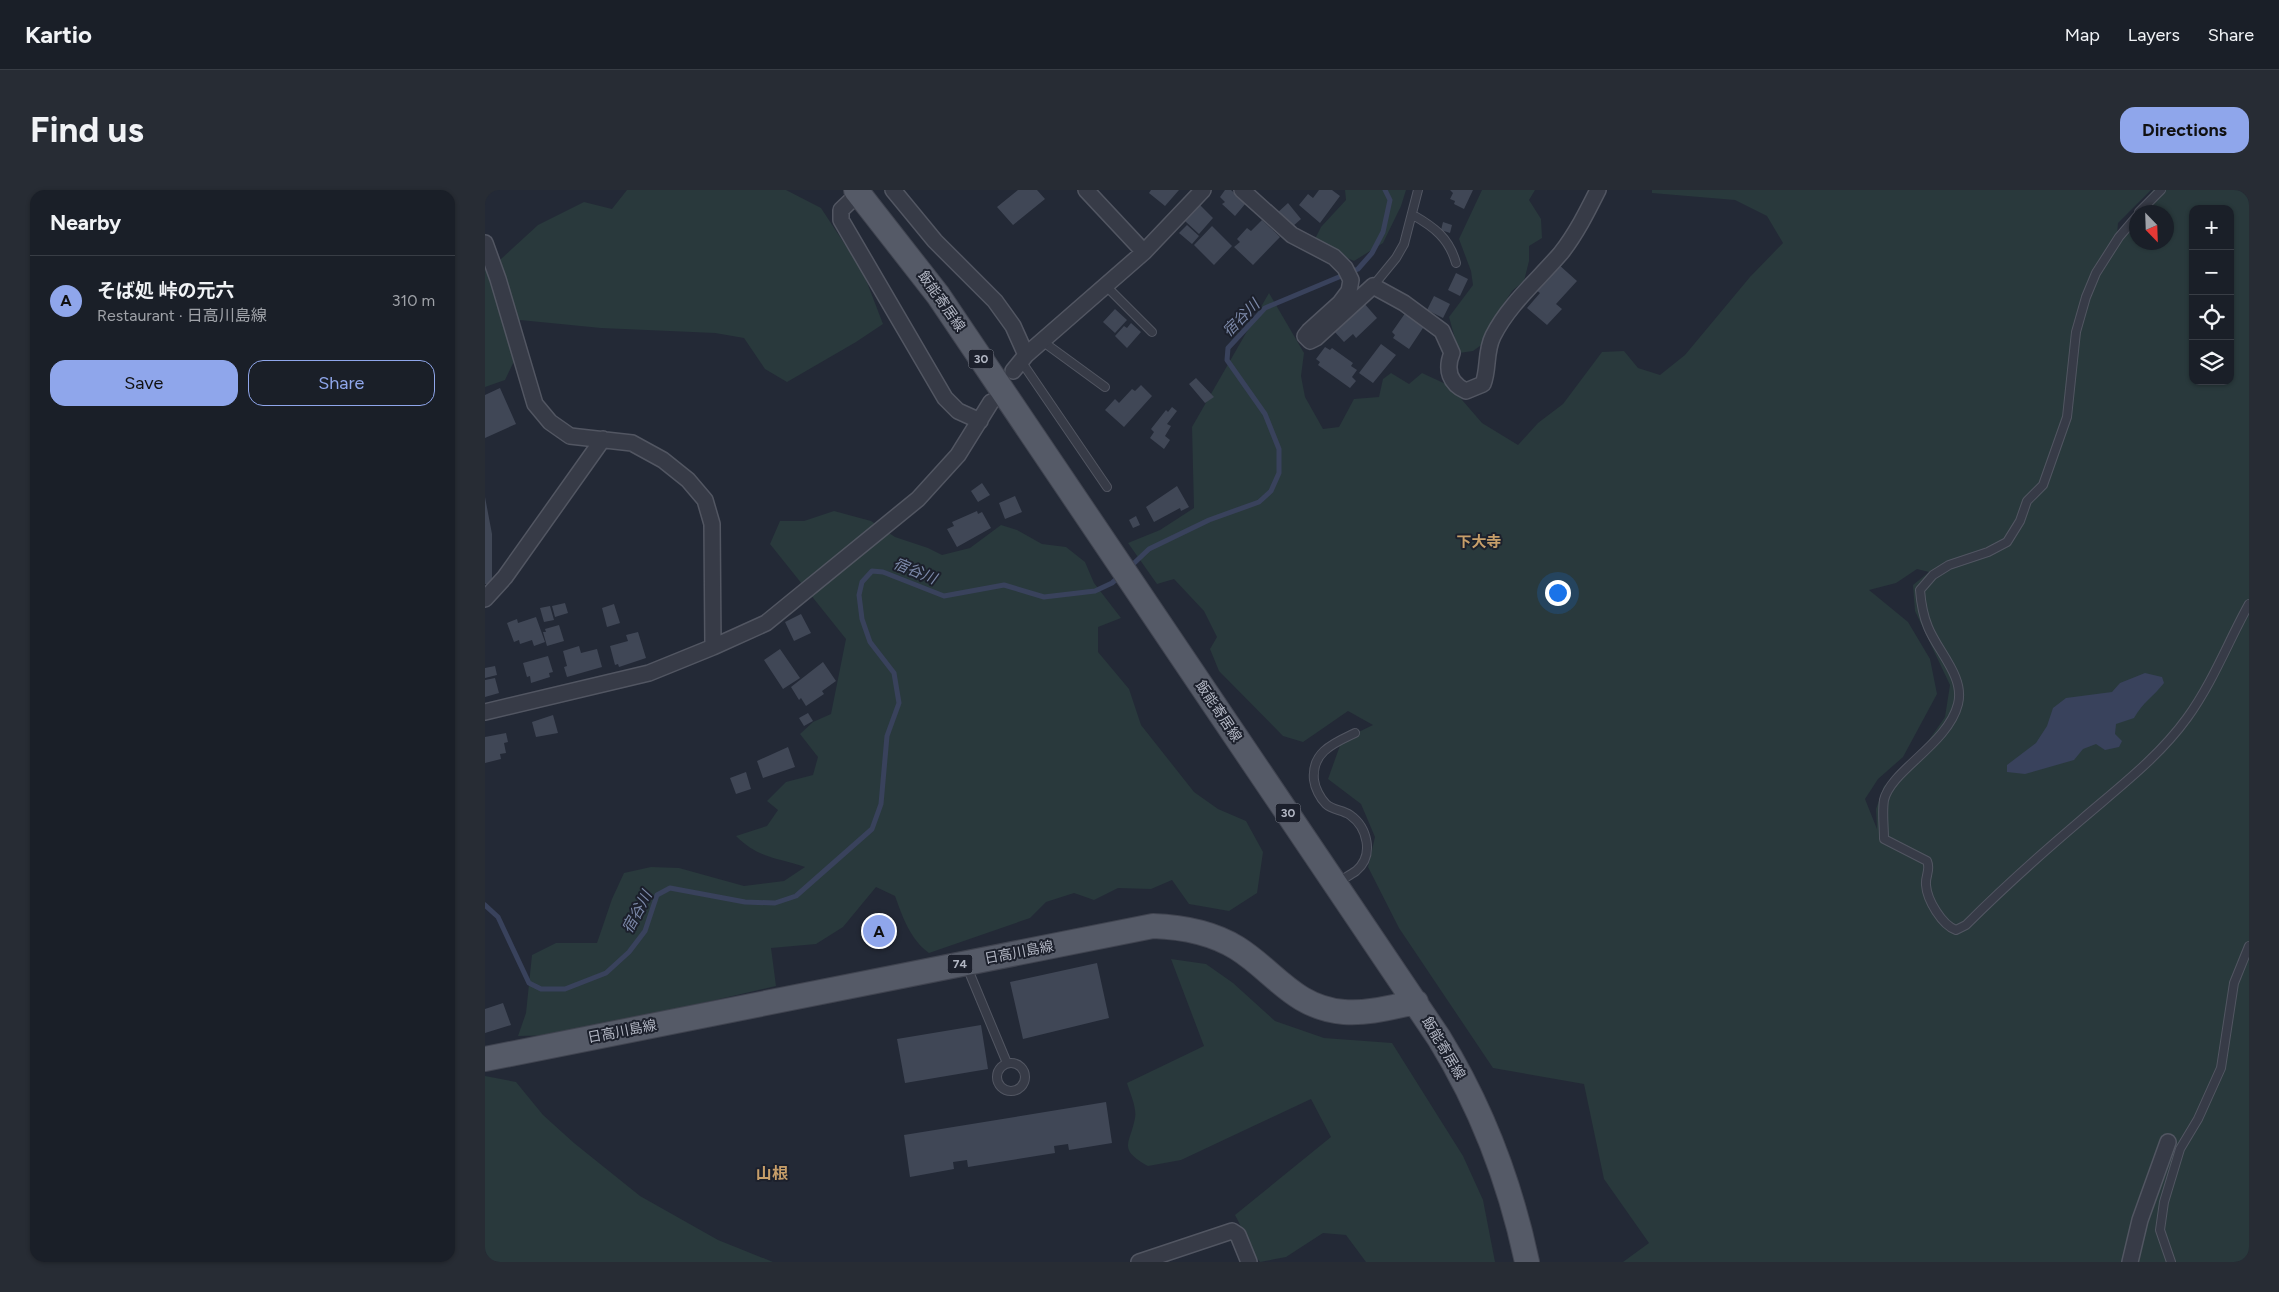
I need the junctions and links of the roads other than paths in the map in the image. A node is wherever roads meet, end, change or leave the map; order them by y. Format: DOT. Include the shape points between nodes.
graph roads {
  1 [pos="893,190"];
  2 [pos="1086,190"];
  3 [pos="1203,190"];
  4 [pos="1242,190"];
  5 [pos="1418,190"];
  6 [pos="1598,190"];
  7 [pos="2161,190"];
  8 [pos="858,191"];
  9 [pos="2146,205"];
  10 [pos="1413,215"];
  11 [pos="2129,225"];
  12 [pos="485,243"];
  13 [pos="1144,252"];
  14 [pos="1456,263"];
  15 [pos="1106,286"];
  16 [pos="1373,286"];
  17 [pos="1151,332"];
  18 [pos="1042,341"];
  19 [pos="1020,362"];
  20 [pos="1105,387"];
  21 [pos="991,402"];
  22 [pos="979,420"];
  23 [pos="603,439"];
  24 [pos="1107,487"];
  25 [pos="485,598"];
  26 [pos="2249,604"];
  27 [pos="713,648"];
  28 [pos="485,712"];
  29 [pos="1355,733"];
  30 [pos="1336,883"];
  31 [pos="2249,946"];
  32 [pos="965,962"];
  33 [pos="1416,1002"];
  34 [pos="485,1058"];
  35 [pos="1007,1064"];
  36 [pos="2168,1142"];
  37 [pos="1139,1262"];
  38 [pos="1249,1262"];
  39 [pos="1527,1262"];
  40 [pos="2130,1262"];
  41 [pos="2171,1262"];
  1 -- 19 [label="street" via="935,241 999,306 1013,326"];
  2 -- 13 [label="street"];
  3 -- 13 [label="street"];
  4 -- 16 [label="street" via="1293,235 1334,257 1351,280 1349,292 1309,331 1305,336 1307,340 1316,338"];
  5 -- 10 [label="lane"];
  6 -- 16 [label="street" via="1562,251 1504,317 1486,356 1483,384 1474,389 1466,391 1456,386 1449,374 1448,363 1452,353 1442,331 1404,303"];
  7 -- 9 [label="lane"];
  8 -- 22 [label="street" via="841,210 841,220 945,398 958,411"];
  8 -- 30 [label="main road, 飯能寄居線 / 30" via="938,296"];
  10 -- 14 [label="lane" via="1443,236"];
  10 -- 16 [label="lane" via="1404,244"];
  11 -- 26 [label="lane" via="2097,273 2086,297 2076,332 2067,417 2043,485 2027,500 2020,521 2007,542 1949,565 1933,575 1920,590 1928,628 1959,683 1958,704 1950,722 1930,748 1889,790 1884,800 1884,839 1927,861 1926,885 1939,917 1949,927 1956,930 1966,925 2017,875 2157,754 2201,696 2220,665"];
  12 -- 23 [label="street" via="535,404 550,422 570,436"];
  13 -- 15 [label="street"];
  15 -- 17 [label="lane"];
  15 -- 18 [label="street"];
  18 -- 19 [label="street"];
  18 -- 20 [label="lane"];
  19 -- 24 [label="lane"];
  21 -- 22 [label="street"];
  22 -- 27 [label="street" via="958,455 917,499 766,622"];
  23 -- 25 [label="street" via="505,577"];
  23 -- 27 [label="street" via="632,443 663,460 688,480 705,500 712,524"];
  27 -- 28 [label="street" via="649,673"];
  29 -- 30 [label="lane" via="1321,753 1313,772 1317,789 1327,805 1348,814 1365,833 1367,846 1358,870"];
  30 -- 33 [label="main road, 飯能寄居線 / 30"];
  31 -- 41 [label="lane" via="2234,983 2221,1068 2179,1149 2164,1202 2160,1230"];
  32 -- 33 [label="main road, 日高川島線 / 74" via="1136,928 1173,927 1224,940 1252,959 1278,984 1321,1006 1342,1012 1359,1012"];
  32 -- 34 [label="main road, 日高川島線 / 74"];
  32 -- 35 [label="lane"];
  33 -- 39 [label="main road, 飯能寄居線 / 30" via="1457,1069 1486,1127 1508,1187"];
  36 -- 40 [label="street"];
  37 -- 38 [label="street" via="1232,1231 1238,1235"];
}
